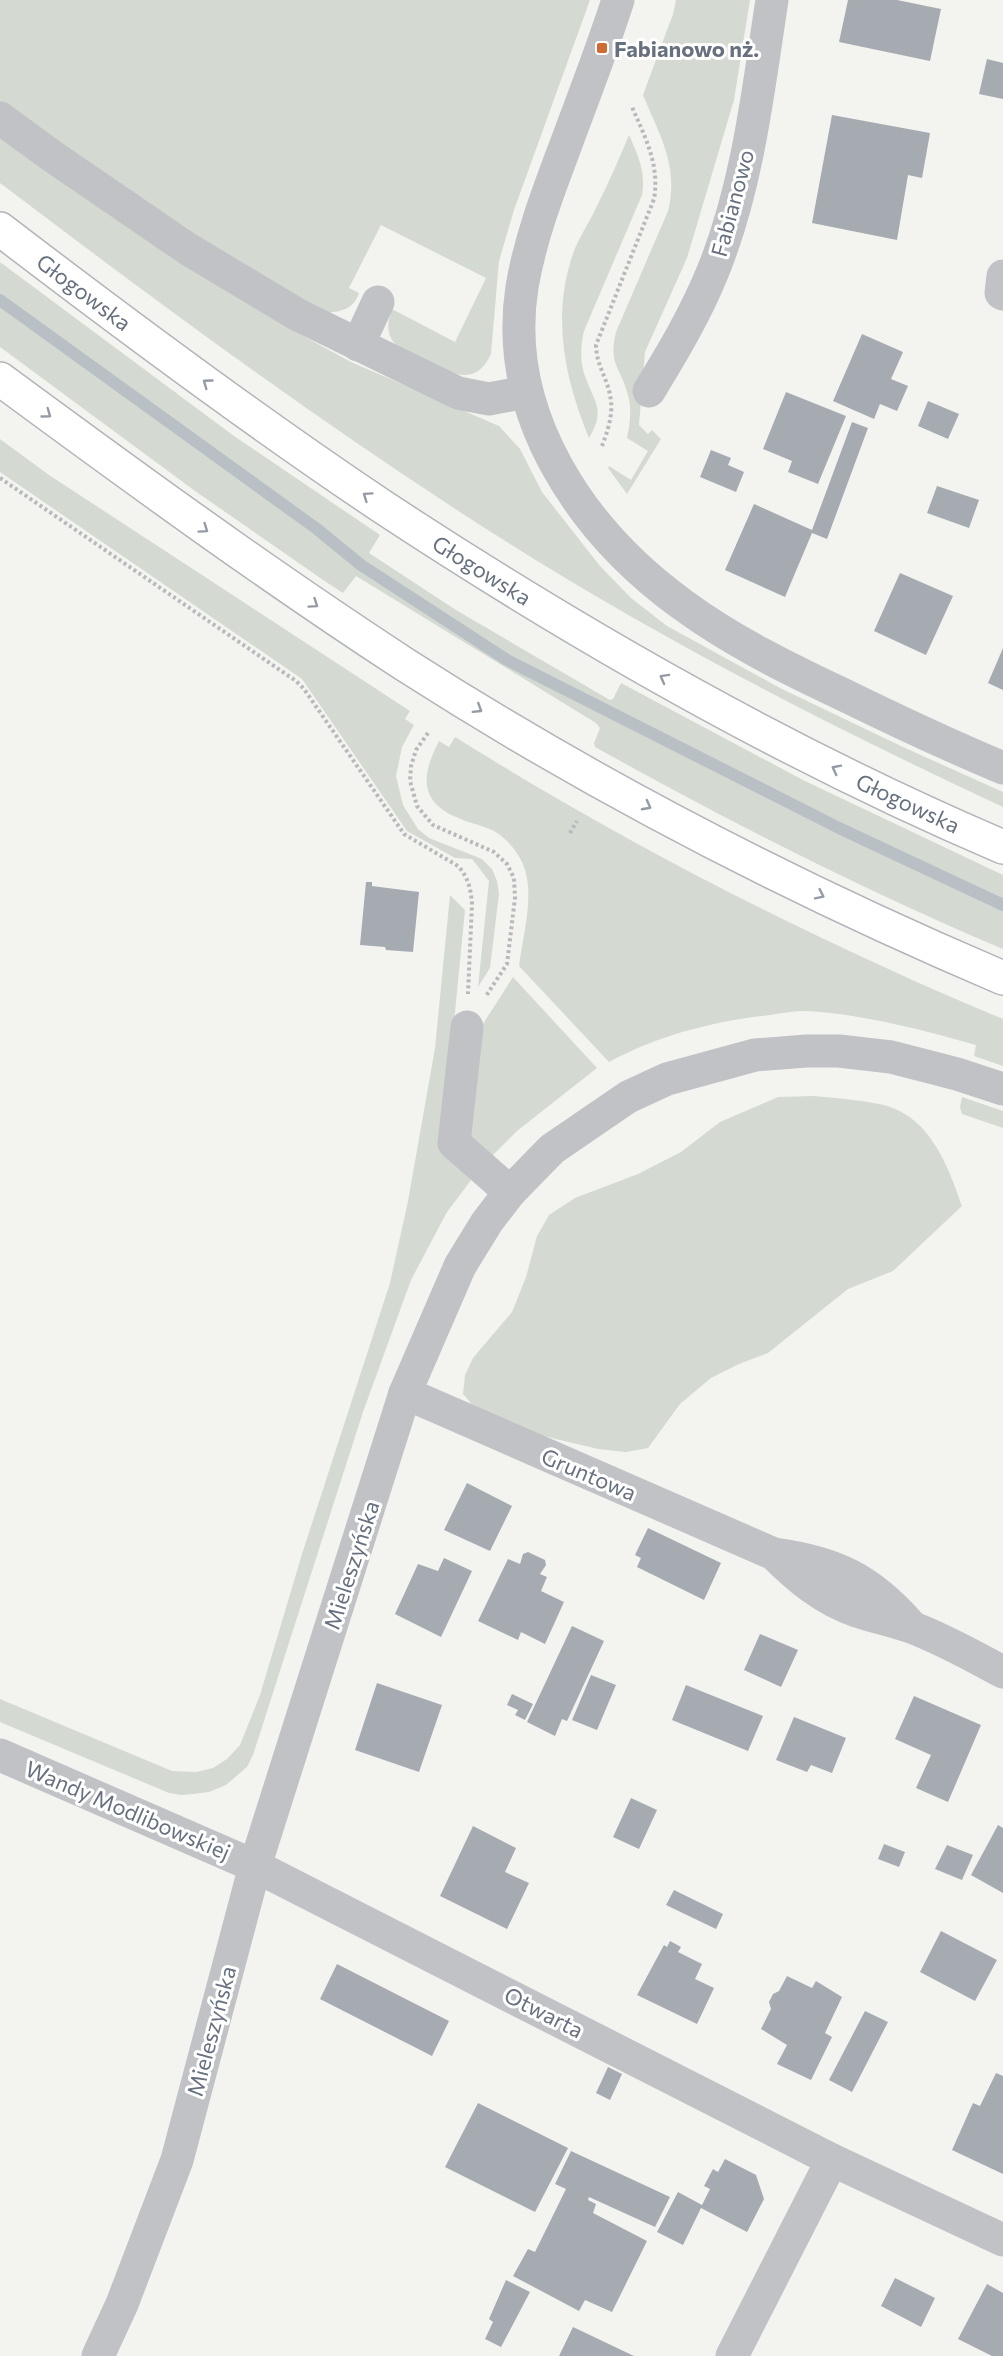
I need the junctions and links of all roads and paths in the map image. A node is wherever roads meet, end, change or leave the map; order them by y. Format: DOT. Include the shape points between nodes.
graph roads {
  1 [pos="618,0"];
  2 [pos="772,0"];
  3 [pos="632,107"];
  4 [pos="0,118"];
  5 [pos="0,230"];
  6 [pos="1003,276"];
  7 [pos="1003,294"];
  8 [pos="378,302"];
  9 [pos="358,345"];
  10 [pos="0,379"];
  11 [pos="649,391"];
  12 [pos="529,402"];
  13 [pos="602,447"];
  14 [pos="0,478"];
  15 [pos="428,733"];
  16 [pos="1003,768"];
  17 [pos="577,821"];
  18 [pos="570,833"];
  19 [pos="1003,847"];
  20 [pos="1003,978"];
  21 [pos="467,1027"];
  22 [pos="1003,1089"];
  23 [pos="510,1192"];
  24 [pos="405,1394"];
  25 [pos="1003,1672"];
  26 [pos="0,1755"];
  27 [pos="255,1866"];
  28 [pos="832,2160"];
  29 [pos="1003,2240"];
  30 [pos="98,2356"];
  31 [pos="732,2356"];
  1 -- 12 [label="street" via="528,257 520,304 519,343"];
  2 -- 11 [label="street, Fabianowo" via="756,110 735,206 704,292"];
  3 -- 13 [label="path" via="653,158 656,188 596,345 598,364 610,396 610,422"];
  4 -- 9 [label="street" via="188,249 298,315"];
  19 -- 5 [label="main road, Głogowska, one-way" via="748,723 584,633 379,504"];
  6 -- 7 [label="street"];
  8 -- 9 [label="street"];
  9 -- 12 [label="street" via="467,395"];
  10 -- 20 [label="main road, one-way" via="265,572 523,736 642,804 793,882"];
  12 -- 16 [label="street" via="556,466 601,530 639,570 683,606 810,680"];
  14 -- 21 [label="path" via="296,681 404,834 458,866 468,880 472,904"];
  15 -- 21 [label="path" via="411,766 410,781 417,806 441,830 494,852 511,871 516,888 507,964"];
  17 -- 18 [label="path"];
  21 -- 23 [label="street" via="454,1143"];
  22 -- 23 [label="street, Mieleszyńska" via="891,1057 839,1051 755,1055 667,1079 628,1097 552,1149"];
  23 -- 24 [label="street, Mieleszyńska" via="459,1266"];
  24 -- 25 [label="street, Gruntowa" via="774,1554 813,1589 856,1611 912,1627"];
  24 -- 27 [label="street, Mieleszyńska"];
  26 -- 27 [label="street, Wandy Modlibowskiej"];
  27 -- 28 [label="street, Otwarta"];
  27 -- 30 [label="street, Mieleszyńska" via="177,2160"];
  28 -- 29 [label="street, Otwarta"];
  28 -- 31 [label="street"];
}
